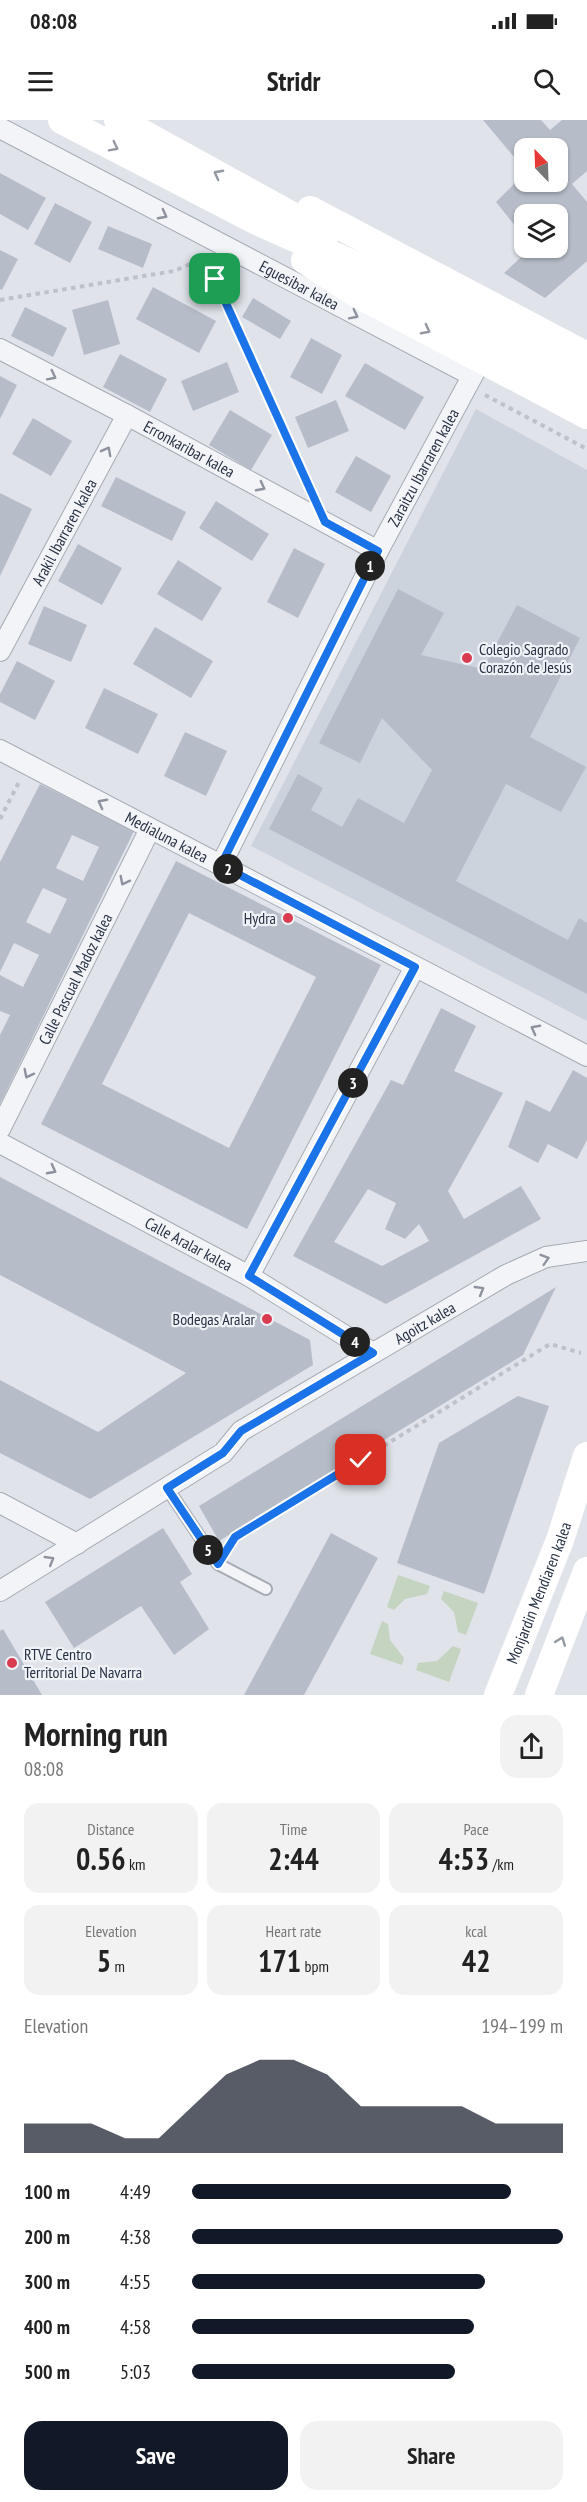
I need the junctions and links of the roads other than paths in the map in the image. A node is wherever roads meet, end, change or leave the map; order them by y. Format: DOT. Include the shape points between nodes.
graph roads {
  1 [pos="62,120"];
  2 [pos="118,120"];
  3 [pos="0,128"];
  4 [pos="262,211"];
  5 [pos="0,349"];
  6 [pos="587,356"];
  7 [pos="476,368"];
  8 [pos="587,373"];
  9 [pos="587,386"];
  10 [pos="127,415"];
  11 [pos="587,415"];
  12 [pos="378,551"];
  13 [pos="0,651"];
  14 [pos="0,750"];
  15 [pos="150,829"];
  16 [pos="221,865"];
  17 [pos="415,967"];
  18 [pos="587,1056"];
  19 [pos="0,1129"];
  20 [pos="0,1143"];
  21 [pos="587,1251"];
  22 [pos="249,1276"];
  23 [pos="373,1353"];
  24 [pos="587,1456"];
  25 [pos="167,1488"];
  26 [pos="0,1503"];
  27 [pos="77,1544"];
  28 [pos="587,1571"];
  29 [pos="267,1589"];
  30 [pos="0,1591"];
  31 [pos="498,1695"];
  32 [pos="538,1695"];
  1 -- 4 [label="street, Eguesibar kalea, one-way"];
  4 -- 2 [label="street, Eguesibar kalea, one-way"];
  3 -- 7 [label="street, Eguesibar kalea, one-way"];
  4 -- 6 [label="street, Eguesibar kalea" via="303,206"];
  4 -- 7 [label="street, Eguesibar kalea, one-way" via="265,236"];
  4 -- 8 [label="street, Eguesibar kalea" via="364,256"];
  4 -- 9 [label="street, Eguesibar kalea" via="358,267"];
  5 -- 10 [label="street, Erronkaribar kalea, one-way"];
  7 -- 11 [label="street, Eguesibar kalea"];
  7 -- 12 [label="street, Zaraitzu Ibarraren kalea"];
  10 -- 12 [label="street, Erronkaribar kalea, one-way"];
  13 -- 10 [label="street, Arakil Ibarraren kalea, one-way"];
  12 -- 16 [label="street, Zaraitzu Ibarraren kalea"];
  15 -- 14 [label="street, Medialuna kalea, one-way"];
  15 -- 16 [label="street, Medialuna kalea"];
  15 -- 19 [label="street, Calle Pascual Madoz kalea, one-way"];
  16 -- 17 [label="street, Medialuna kalea"];
  18 -- 17 [label="street, Medialuna kalea, one-way"];
  17 -- 22 [label="street"];
  20 -- 22 [label="street, Calle Aralar kalea, one-way"];
  23 -- 21 [label="street, Agoitz kalea, one-way" via="506,1275 546,1257"];
  22 -- 23 [label="street, Calle Aralar kalea"];
  23 -- 25 [label="street, Agoitz kalea" via="241,1431 223,1453"];
  24 -- 31 [label="street, Monjardin Mendiaren kalea" via="560,1540"];
  25 -- 27 [label="street, Agoitz kalea"];
  25 -- 29 [label="lane" via="218,1564"];
  26 -- 27 [label="street"];
  30 -- 27 [label="street, Agoitz kalea, one-way"];
  32 -- 28 [label="street, one-way"];
}
